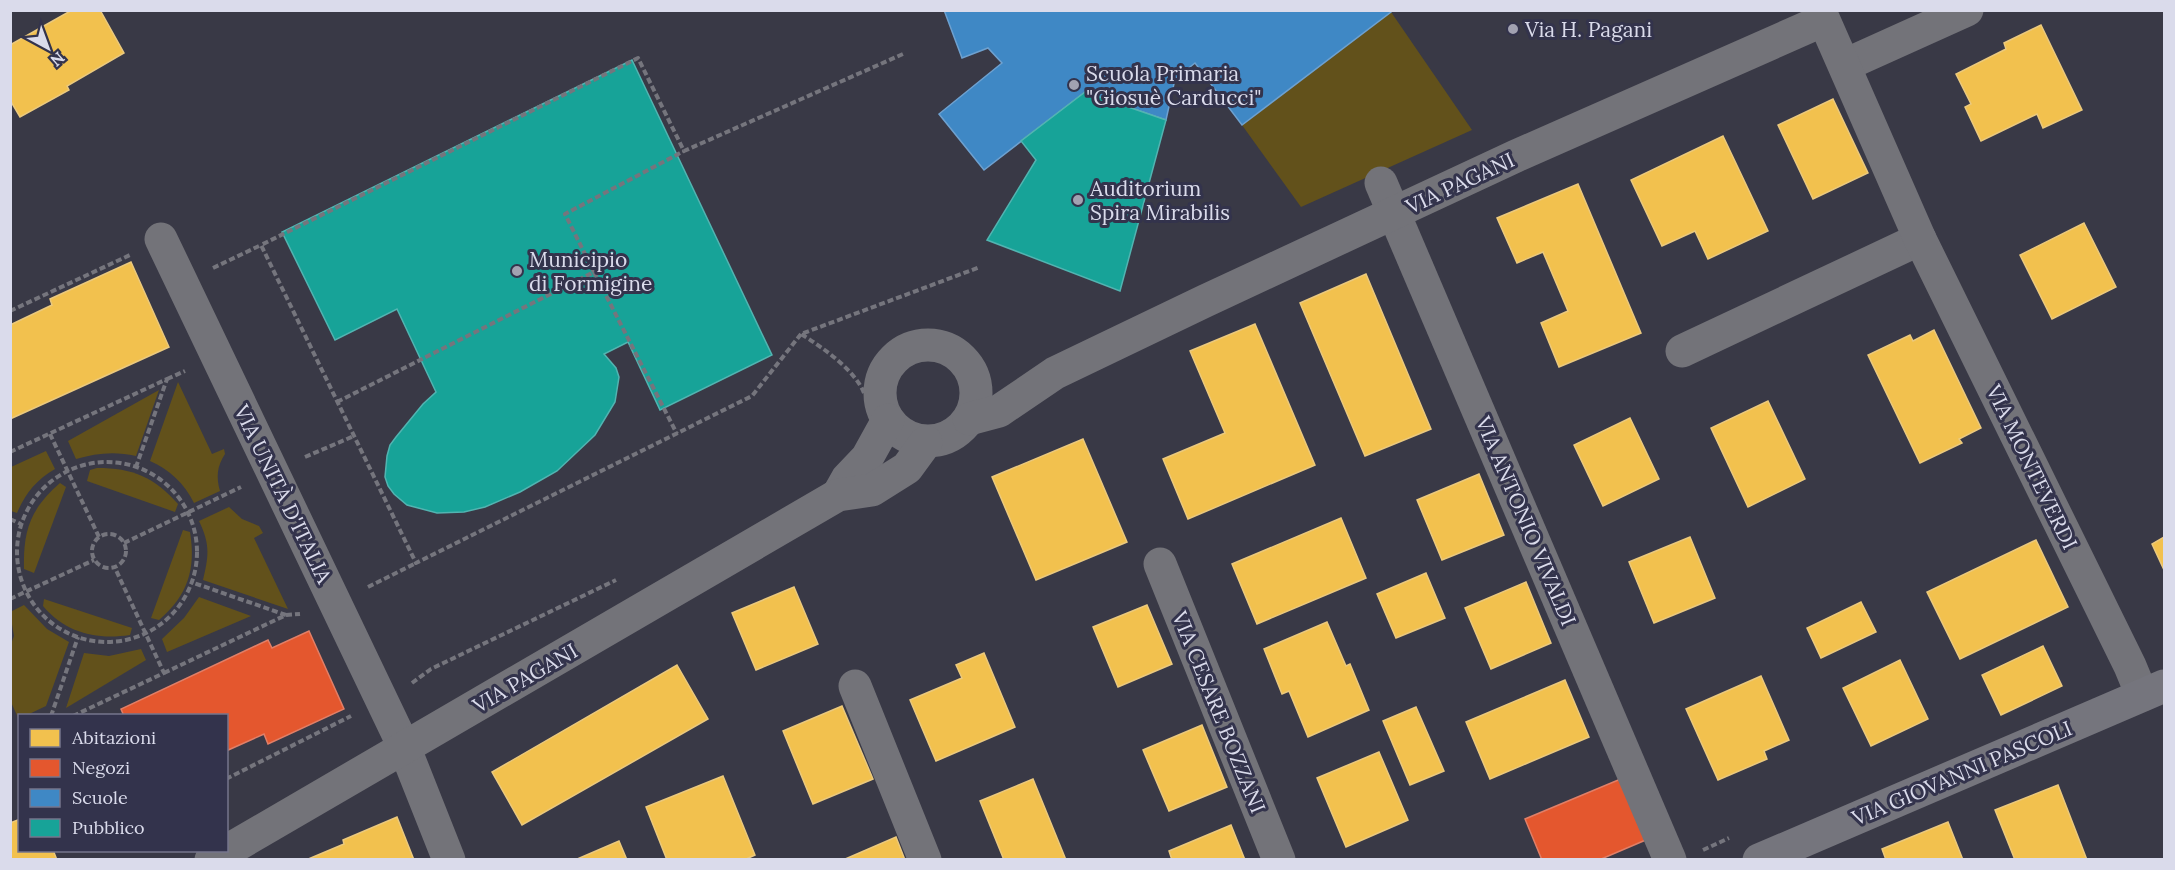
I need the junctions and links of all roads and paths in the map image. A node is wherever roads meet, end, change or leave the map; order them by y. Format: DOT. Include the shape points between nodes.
graph roads {
  1 [pos="1967,10"];
  2 [pos="1830,14"];
  3 [pos="903,54"];
  4 [pos="1845,64"];
  5 [pos="684,151"];
  6 [pos="1381,183"];
  7 [pos="1395,214"];
  8 [pos="1920,239"];
  9 [pos="149,245"];
  10 [pos="261,245"];
  11 [pos="980,267"];
  12 [pos="203,272"];
  13 [pos="594,272"];
  14 [pos="10,311"];
  15 [pos="801,334"];
  16 [pos="1682,351"];
  17 [pos="1055,373"];
  18 [pos="973,374"];
  19 [pos="337,402"];
  20 [pos="878,411"];
  21 [pos="969,419"];
  22 [pos="51,434"];
  23 [pos="677,434"];
  24 [pos="354,436"];
  25 [pos="926,442"];
  26 [pos="10,452"];
  27 [pos="304,458"];
  28 [pos="136,467"];
  29 [pos="68,471"];
  30 [pos="249,483"];
  31 [pos="838,495"];
  32 [pos="188,513"];
  33 [pos="10,519"];
  34 [pos="21,524"];
  35 [pos="99,537"];
  36 [pos="124,543"];
  37 [pos="94,560"];
  38 [pos="416,563"];
  39 [pos="1160,564"];
  40 [pos="115,568"];
  41 [pos="621,577"];
  42 [pos="191,582"];
  43 [pos="366,588"];
  44 [pos="26,592"];
  45 [pos="10,599"];
  46 [pos="144,633"];
  47 [pos="78,637"];
  48 [pos="164,673"];
  49 [pos="412,683"];
  50 [pos="855,686"];
  51 [pos="2153,691"];
  52 [pos="357,713"];
  53 [pos="52,714"];
  54 [pos="77,714"];
  55 [pos="405,749"];
  56 [pos="228,778"];
  57 [pos="228,850"];
  58 [pos="225,852"];
  59 [pos="211,860"];
  60 [pos="449,860"];
  61 [pos="925,860"];
  62 [pos="1279,860"];
  63 [pos="1670,860"];
  64 [pos="1759,860"];
  1 -- 4 [label="street"];
  2 -- 4 [label="street, VIA PAGANI"];
  2 -- 7 [label="street, VIA PAGANI"];
  3 -- 5 [label="path"];
  4 -- 8 [label="street, VIA MONTEVERDI"];
  5 -- 10 [label="path" via="638,58"];
  5 -- 13 [label="path" via="566,214"];
  6 -- 7 [label="street, VIA ANTONIO VIVALDI"];
  7 -- 17 [label="street, VIA PAGANI"];
  7 -- 63 [label="street, VIA ANTONIO VIVALDI"];
  8 -- 16 [label="street"];
  8 -- 51 [label="street, VIA MONTEVERDI" via="2130,666"];
  9 -- 14 [label="path"];
  9 -- 55 [label="street, VIA UNITÀ D'ITALIA"];
  10 -- 12 [label="path"];
  10 -- 19 [label="path"];
  11 -- 15 [label="path"];
  13 -- 19 [label="path"];
  13 -- 23 [label="path"];
  15 -- 20 [label="path" via="845,368"];
  15 -- 23 [label="path" via="752,396"];
  17 -- 18 [label="street" via="1009,381"];
  17 -- 21 [label="street" via="999,411"];
  18 -- 20 [label="street" via="965,361 945,348 924,345 905,351 890,364 881,383"];
  18 -- 21 [label="street" via="977,393"];
  19 -- 24 [label="path"];
  20 -- 25 [label="street" via="904,436"];
  20 -- 31 [label="street" via="867,458"];
  21 -- 25 [label="street" via="946,439"];
  22 -- 26 [label="path"];
  22 -- 28 [label="path" via="167,379"];
  22 -- 29 [label="path"];
  23 -- 38 [label="path"];
  24 -- 27 [label="path"];
  24 -- 38 [label="path"];
  25 -- 31 [label="street" via="907,468 872,490"];
  28 -- 29 [label="path" via="100,462"];
  28 -- 32 [label="path" via="170,488"];
  29 -- 34 [label="path" via="40,491"];
  29 -- 35 [label="path"];
  30 -- 32 [label="path"];
  31 -- 55 [label="street, VIA PAGANI"];
  32 -- 36 [label="path"];
  32 -- 42 [label="path" via="197,549"];
  33 -- 34 [label="path"];
  34 -- 44 [label="path" via="17,557"];
  35 -- 36 [label="path" via="110,534"];
  35 -- 37 [label="path" via="93,547"];
  36 -- 40 [label="path" via="126,554"];
  37 -- 40 [label="path" via="100,566"];
  37 -- 44 [label="path"];
  38 -- 43 [label="path"];
  39 -- 62 [label="street, VIA CESARE BOZZANI"];
  40 -- 46 [label="path"];
  41 -- 49 [label="path" via="431,669"];
  42 -- 46 [label="path" via="176,609"];
  42 -- 48 [label="path" via="286,615"];
  44 -- 45 [label="path"];
  44 -- 47 [label="path" via="48,620"];
  46 -- 47 [label="path" via="104,642"];
  46 -- 48 [label="path"];
  47 -- 53 [label="path"];
  48 -- 54 [label="path"];
  50 -- 61 [label="street"];
  51 -- 64 [label="street, VIA GIOVANNI PASCOLI"];
  52 -- 56 [label="path"];
  55 -- 57 [label="street, VIA PAGANI"];
  55 -- 60 [label="street, VIA UNITÀ D'ITALIA"];
  58 -- 59 [label="street, VIA PAGANI"];
}
